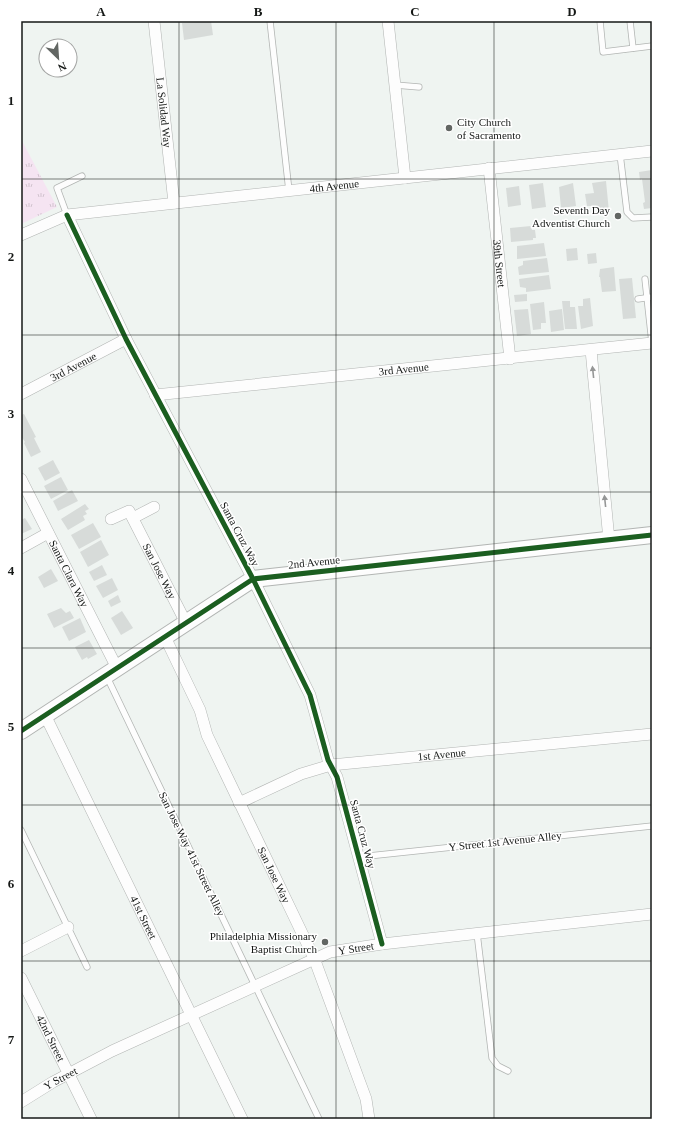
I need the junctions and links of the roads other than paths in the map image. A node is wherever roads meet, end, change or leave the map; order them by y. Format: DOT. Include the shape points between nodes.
graph roads {
  1 [pos="154,21"];
  2 [pos="270,21"];
  3 [pos="388,21"];
  4 [pos="600,21"];
  5 [pos="630,21"];
  6 [pos="652,46"];
  7 [pos="633,48"];
  8 [pos="394,85"];
  9 [pos="419,87"];
  10 [pos="652,151"];
  11 [pos="620,154"];
  12 [pos="488,168"];
  13 [pos="82,176"];
  14 [pos="405,178"];
  15 [pos="289,191"];
  16 [pos="174,204"];
  17 [pos="67,215"];
  18 [pos="652,217"];
  19 [pos="21,235"];
  20 [pos="645,280"];
  21 [pos="650,297"];
  22 [pos="638,299"];
  23 [pos="126,339"];
  24 [pos="652,343"];
  25 [pos="591,350"];
  26 [pos="510,359"];
  27 [pos="21,394"];
  28 [pos="155,395"];
  29 [pos="21,480"];
  30 [pos="154,507"];
  31 [pos="133,518"];
  32 [pos="110,519"];
  33 [pos="48,533"];
  34 [pos="652,535"];
  35 [pos="609,540"];
  36 [pos="21,548"];
  37 [pos="253,579"];
  38 [pos="186,623"];
  39 [pos="165,637"];
  40 [pos="112,671"];
  41 [pos="45,715"];
  42 [pos="21,731"];
  43 [pos="652,734"];
  44 [pos="331,765"];
  45 [pos="239,803"];
  46 [pos="652,826"];
  47 [pos="21,830"];
  48 [pos="359,857"];
  49 [pos="652,914"];
  50 [pos="68,927"];
  51 [pos="477,934"];
  52 [pos="382,944"];
  53 [pos="21,951"];
  54 [pos="314,958"];
  55 [pos="87,967"];
  56 [pos="21,978"];
  57 [pos="255,985"];
  58 [pos="191,1015"];
  59 [pos="508,1071"];
  60 [pos="68,1073"];
  61 [pos="21,1102"];
  62 [pos="91,1119"];
  63 [pos="242,1119"];
  64 [pos="319,1119"];
  65 [pos="369,1119"];
  1 -- 16 [label="street, La Solidad Way"];
  2 -- 15 [label="lane"];
  3 -- 8 [label="street"];
  4 -- 7 [label="lane" via="603,52"];
  5 -- 7 [label="lane"];
  6 -- 7 [label="lane"];
  8 -- 9 [label="lane"];
  8 -- 14 [label="street"];
  10 -- 11 [label="street, 4th Avenue"];
  11 -- 12 [label="street, 4th Avenue"];
  11 -- 18 [label="lane" via="627,212 633,218"];
  12 -- 14 [label="street, 4th Avenue"];
  12 -- 26 [label="street, 39th Street"];
  13 -- 17 [label="lane" via="57,188"];
  14 -- 15 [label="street, 4th Avenue"];
  15 -- 16 [label="street, 4th Avenue"];
  16 -- 17 [label="street, 4th Avenue"];
  17 -- 19 [label="street, 4th Avenue"];
  17 -- 23 [label="street, Santa Cruz Way"];
  20 -- 21 [label="lane"];
  21 -- 22 [label="lane"];
  21 -- 24 [label="lane"];
  23 -- 27 [label="street, 3rd Avenue"];
  23 -- 28 [label="street, Santa Cruz Way"];
  24 -- 25 [label="street, 3rd Avenue"];
  25 -- 26 [label="street, 3rd Avenue"];
  35 -- 25 [label="street, one-way"];
  26 -- 28 [label="street, 3rd Avenue"];
  28 -- 37 [label="street, Santa Cruz Way"];
  29 -- 33 [label="street, Santa Clara Way"];
  30 -- 31 [label="street"];
  31 -- 32 [label="street" via="129,511"];
  31 -- 38 [label="street, San Jose Way"];
  33 -- 36 [label="street"];
  33 -- 40 [label="street, Santa Clara Way"];
  34 -- 35 [label="street, 2nd Avenue"];
  35 -- 37 [label="street, 2nd Avenue"];
  37 -- 38 [label="street, 2nd Avenue"];
  37 -- 44 [label="street, Santa Cruz Way" via="310,694"];
  38 -- 39 [label="street, 2nd Avenue"];
  39 -- 40 [label="street, 2nd Avenue"];
  39 -- 45 [label="street, San Jose Way" via="200,710 207,735"];
  40 -- 41 [label="street, 2nd Avenue"];
  40 -- 57 [label="lane, San Jose Way 41st Street Alley"];
  41 -- 42 [label="street, 2nd Avenue"];
  41 -- 58 [label="street, 41st Street"];
  43 -- 44 [label="street, 1st Avenue"];
  44 -- 45 [label="street, 1st Avenue" via="301,774"];
  44 -- 48 [label="street, Santa Cruz Way" via="337,777"];
  45 -- 54 [label="street, San Jose Way"];
  46 -- 48 [label="lane, Y Street 1st Avenue Alley"];
  47 -- 50 [label="lane"];
  48 -- 52 [label="street, Santa Cruz Way"];
  49 -- 51 [label="street, Y Street"];
  50 -- 53 [label="street"];
  50 -- 55 [label="lane"];
  51 -- 52 [label="street, Y Street"];
  51 -- 59 [label="lane" via="492,1058 498,1066"];
  52 -- 54 [label="street, Y Street" via="347,948"];
  54 -- 57 [label="street, Y Street"];
  54 -- 65 [label="street, San Jose Way" via="366,1099"];
  56 -- 60 [label="street, 42nd Street"];
  57 -- 58 [label="street, Y Street"];
  57 -- 64 [label="lane, San Jose Way 41st Street Alley"];
  58 -- 60 [label="street, Y Street"];
  58 -- 63 [label="street, 41st Street"];
  60 -- 61 [label="street, Y Street"];
  60 -- 62 [label="street, 42nd Street"];
}
